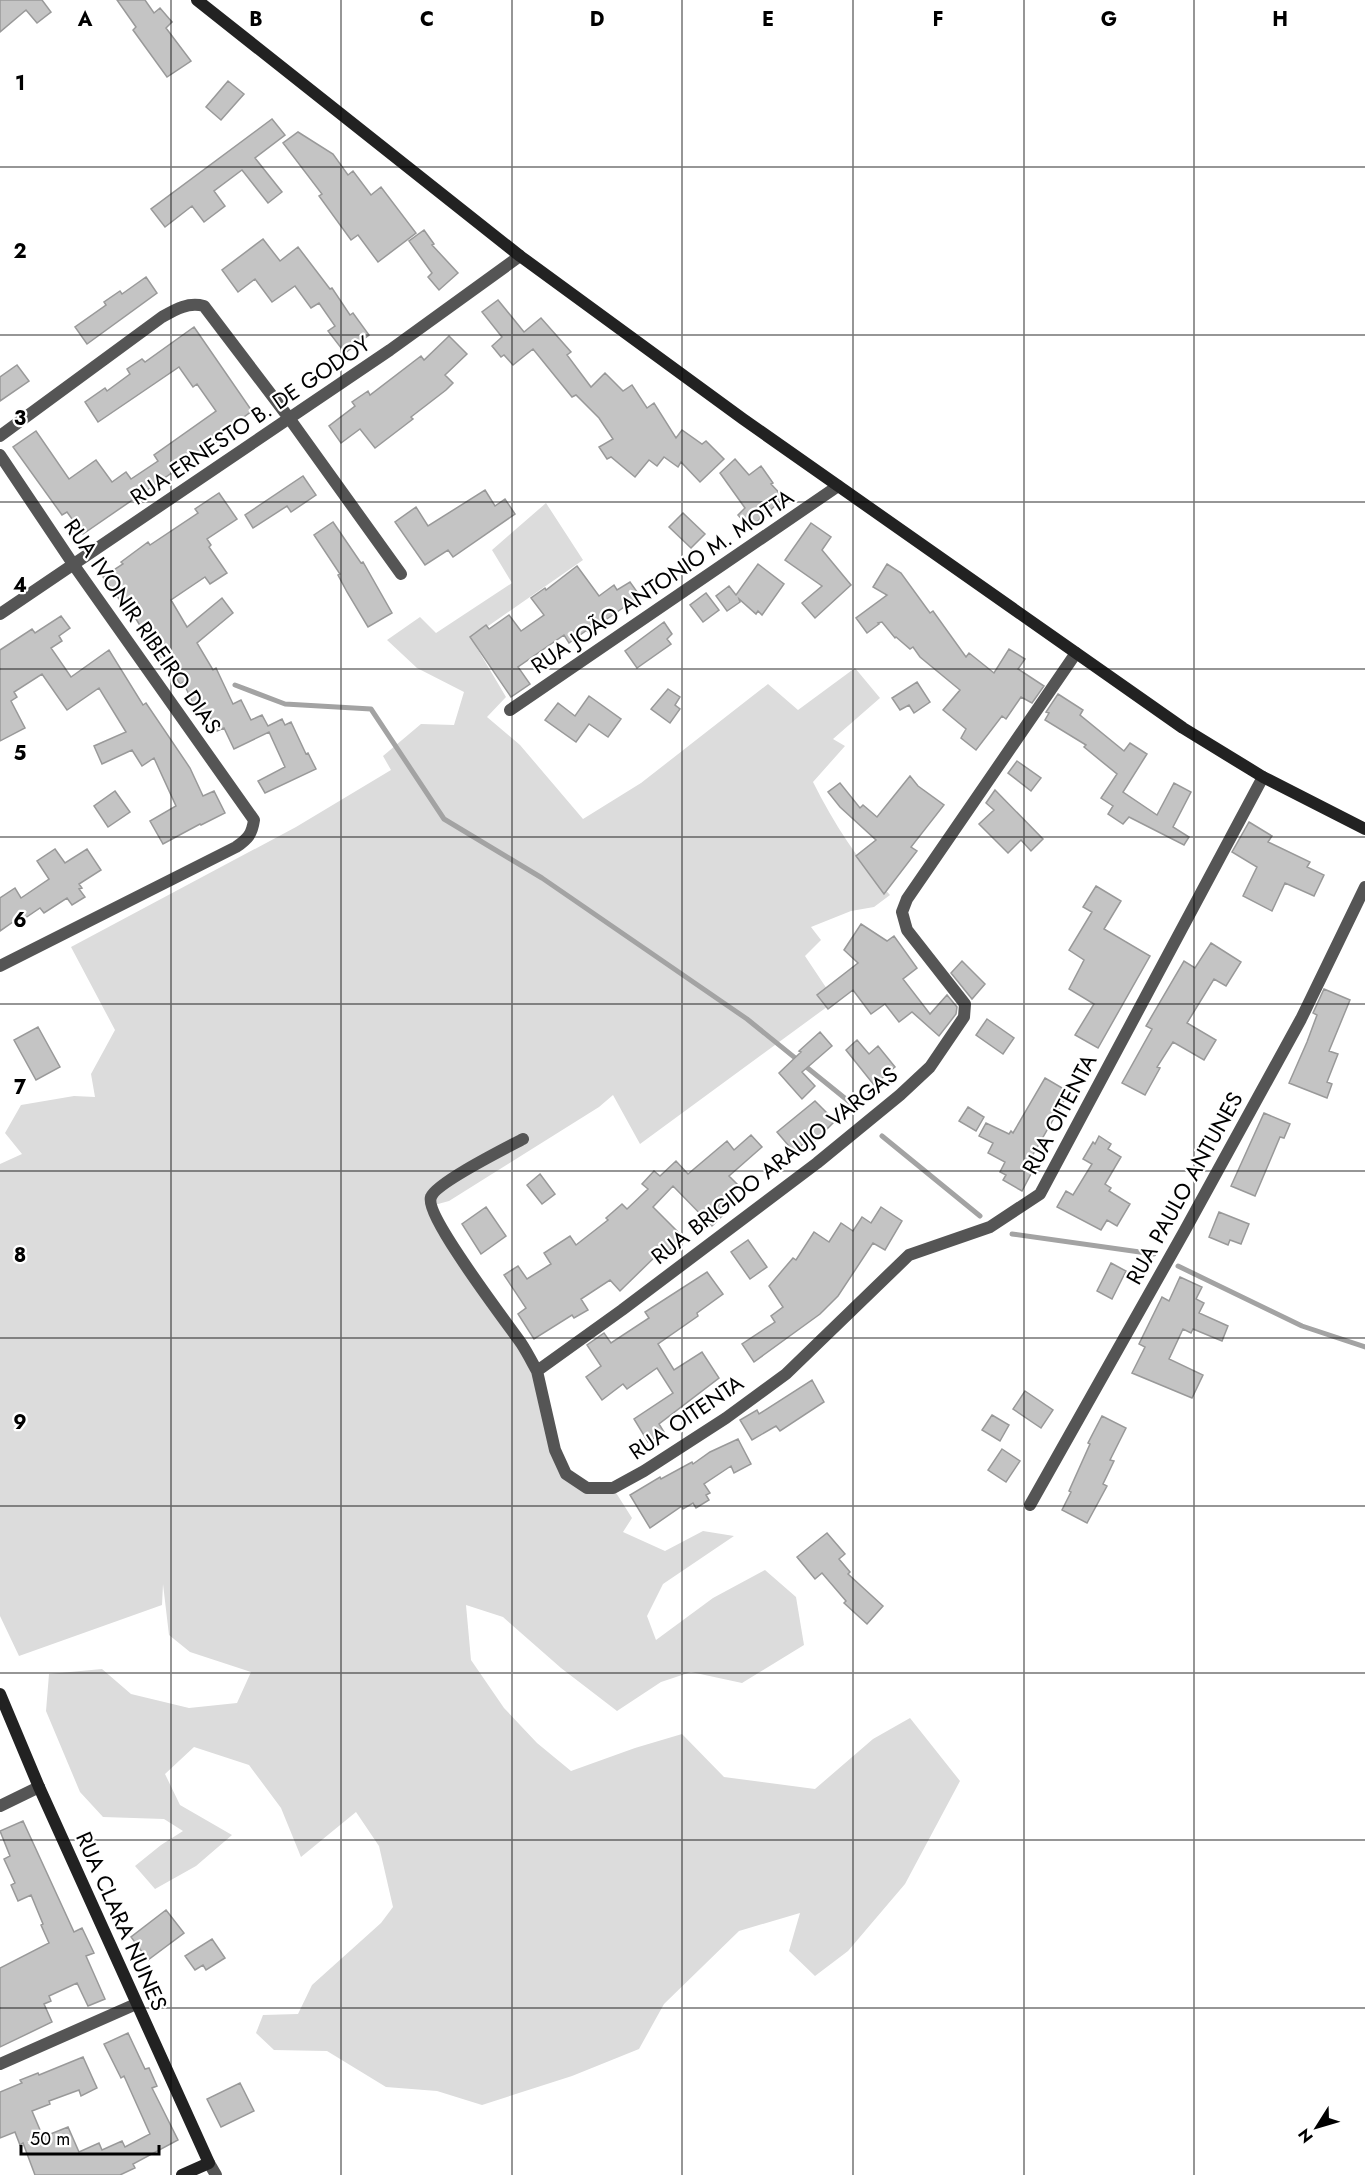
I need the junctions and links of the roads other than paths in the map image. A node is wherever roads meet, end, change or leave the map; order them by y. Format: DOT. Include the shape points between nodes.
graph roads {
  1 [pos="197,0"];
  2 [pos="520,256"];
  3 [pos="289,418"];
  4 [pos="0,436"];
  5 [pos="0,455"];
  6 [pos="838,486"];
  7 [pos="73,564"];
  8 [pos="400,574"];
  9 [pos="0,614"];
  10 [pos="1076,653"];
  11 [pos="510,710"];
  12 [pos="1263,777"];
  13 [pos="1365,829"];
  14 [pos="1365,887"];
  15 [pos="0,966"];
  16 [pos="523,1139"];
  17 [pos="537,1371"];
  18 [pos="1030,1505"];
  19 [pos="0,1694"];
  20 [pos="39,1787"];
  21 [pos="0,1806"];
  22 [pos="136,2004"];
  23 [pos="0,2064"];
  24 [pos="209,2163"];
  25 [pos="182,2175"];
  26 [pos="216,2175"];
  1 -- 2 [label="main road"];
  2 -- 3 [label="street, RUA ERNESTO B. DE GODOY"];
  2 -- 6 [label="main road"];
  3 -- 4 [label="street" via="204,306 194,303 162,317"];
  3 -- 7 [label="street, RUA ERNESTO B. DE GODOY"];
  3 -- 8 [label="street"];
  5 -- 7 [label="street, RUA IVONIR RIBEIRO DIAS"];
  6 -- 10 [label="main road"];
  6 -- 11 [label="street, RUA JOÃO ANTONIO M. MOTTA"];
  7 -- 9 [label="street, RUA ERNESTO B. DE GODOY"];
  7 -- 15 [label="street, RUA IVONIR RIBEIRO DIAS" via="254,820 253,832 236,847"];
  10 -- 12 [label="main road" via="1183,728"];
  10 -- 17 [label="street, RUA BRIGIDO ARAUJO VARGAS" via="907,899 902,912 907,930 965,1004 964,1017 930,1067 817,1163"];
  12 -- 13 [label="main road"];
  12 -- 17 [label="street, RUA OITENTA" via="1041,1194 990,1227 909,1255 786,1374 726,1419 613,1488 587,1488 566,1474 555,1450"];
  14 -- 18 [label="street, RUA PAULO ANTUNES" via="1301,1019"];
  16 -- 17 [label="street" via="457,1176 431,1195 430,1201 453,1248"];
  19 -- 20 [label="main road, RUA CLARA NUNES"];
  20 -- 21 [label="street"];
  20 -- 22 [label="main road, RUA CLARA NUNES"];
  22 -- 23 [label="street"];
  22 -- 24 [label="main road, RUA CLARA NUNES"];
  24 -- 25 [label="main road"];
  24 -- 26 [label="street"];
}
